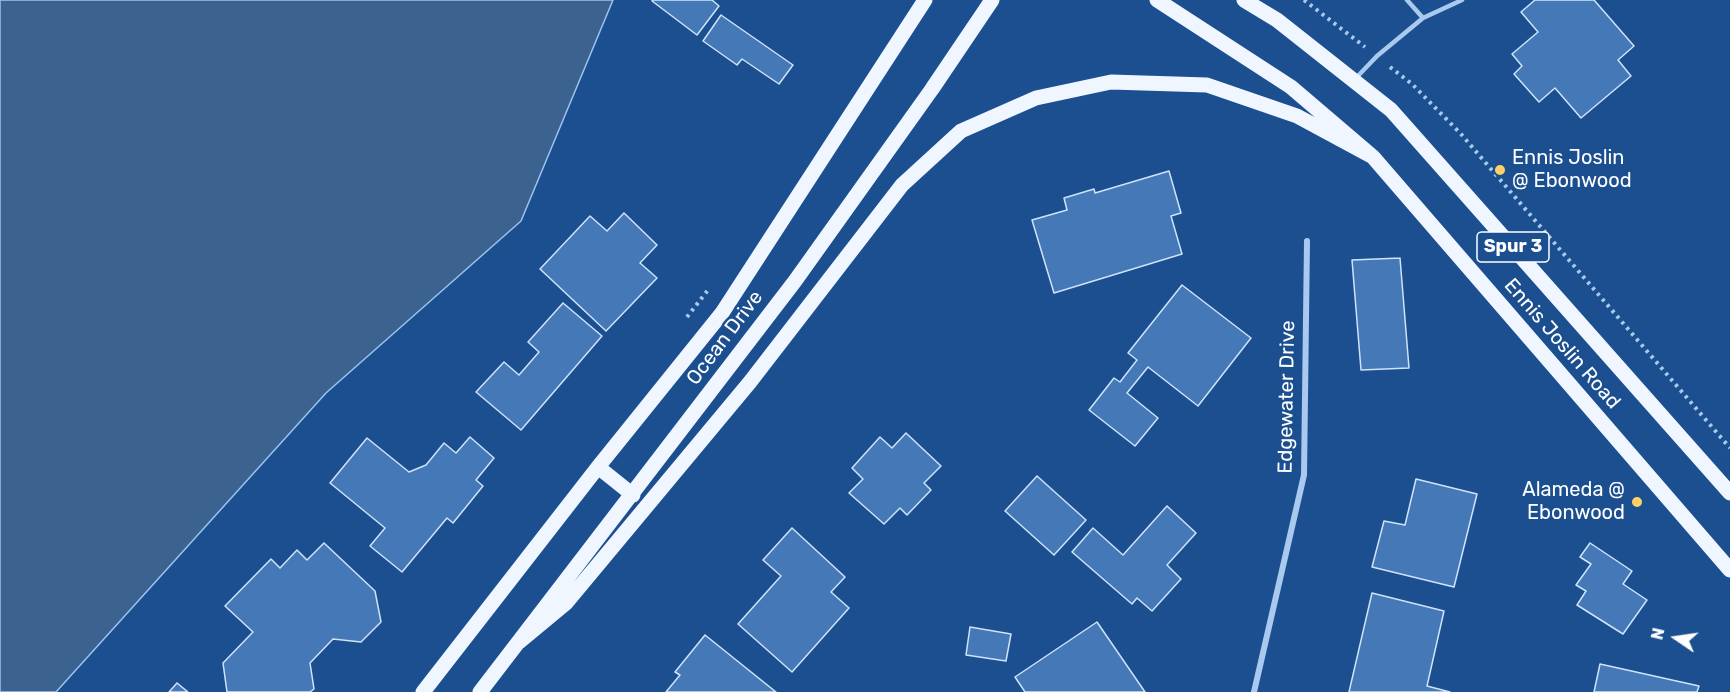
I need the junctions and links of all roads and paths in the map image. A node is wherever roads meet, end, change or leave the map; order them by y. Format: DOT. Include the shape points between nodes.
graph roads {
  1 [pos="925,0"];
  2 [pos="992,0"];
  3 [pos="1157,0"];
  4 [pos="1244,0"];
  5 [pos="1304,0"];
  6 [pos="1407,0"];
  7 [pos="1462,0"];
  8 [pos="1423,18"];
  9 [pos="1377,56"];
  10 [pos="1354,81"];
  11 [pos="1373,157"];
  12 [pos="1307,241"];
  13 [pos="1730,448"];
  14 [pos="598,467"];
  15 [pos="1730,493"];
  16 [pos="633,495"];
  17 [pos="1730,570"];
  18 [pos="519,642"];
  19 [pos="423,692"];
  20 [pos="480,692"];
  21 [pos="1254,692"];
  1 -- 14 [label="main road, Ocean Drive" via="722,313"];
  2 -- 16 [label="main road, Ocean Drive" via="795,281"];
  3 -- 11 [label="main road, Ennis Joslin Road / Spur 3" via="1291,87"];
  4 -- 10 [label="main road, Ennis Joslin Road / Spur 3" via="1277,20"];
  5 -- 9 [label="path"];
  6 -- 8 [label="lane"];
  7 -- 8 [label="lane"];
  8 -- 9 [label="lane"];
  9 -- 10 [label="lane"];
  9 -- 13 [label="path" via="1412,84 1461,134"];
  10 -- 15 [label="main road, Ennis Joslin Road / Spur 3" via="1391,110"];
  11 -- 17 [label="main road, Ennis Joslin Road / Spur 3"];
  11 -- 18 [label="main road" via="1297,116 1207,85 1111,82 1036,98 961,131 902,184 750,382 566,603"];
  12 -- 21 [label="street, Edgewater Drive" via="1304,475"];
  14 -- 16 [label="main road"];
  14 -- 19 [label="main road, Ocean Drive"];
  16 -- 18 [label="main road, Ocean Drive"];
  18 -- 20 [label="main road, Ocean Drive"];
}
